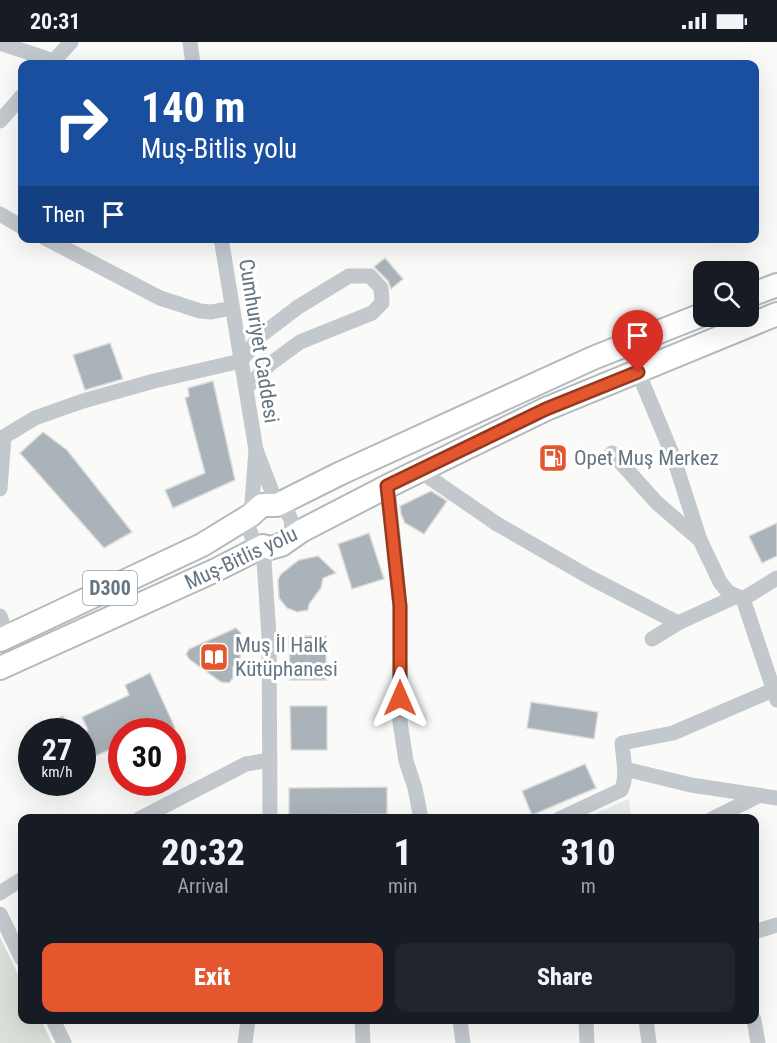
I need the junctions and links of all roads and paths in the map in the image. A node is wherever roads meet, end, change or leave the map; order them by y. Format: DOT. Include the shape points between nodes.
graph roads {
  1 [pos="71,42"];
  2 [pos="190,42"];
  3 [pos="0,43"];
  4 [pos="25,46"];
  5 [pos="47,60"];
  6 [pos="55,60"];
  7 [pos="192,60"];
  8 [pos="18,103"];
  9 [pos="0,121"];
  10 [pos="0,213"];
  11 [pos="18,224"];
  12 [pos="55,243"];
  13 [pos="222,243"];
  14 [pos="777,285"];
  15 [pos="759,292"];
  16 [pos="232,308"];
  17 [pos="777,314"];
  18 [pos="693,318"];
  19 [pos="241,361"];
  20 [pos="638,372"];
  21 [pos="246,388"];
  22 [pos="2,438"];
  23 [pos="256,450"];
  24 [pos="612,453"];
  25 [pos="420,471"];
  26 [pos="387,486"];
  27 [pos="0,489"];
  28 [pos="277,505"];
  29 [pos="251,515"];
  30 [pos="289,538"];
  31 [pos="700,540"];
  32 [pos="263,546"];
  33 [pos="777,578"];
  34 [pos="740,598"];
  35 [pos="678,623"];
  36 [pos="2,631"];
  37 [pos="652,639"];
  38 [pos="0,668"];
  39 [pos="775,695"];
  40 [pos="270,760"];
  41 [pos="625,769"];
  42 [pos="758,796"];
  43 [pos="777,798"];
  44 [pos="149,814"];
  45 [pos="270,814"];
  46 [pos="420,814"];
  47 [pos="570,814"];
  48 [pos="722,814"];
  49 [pos="18,882"];
  50 [pos="0,893"];
  51 [pos="0,914"];
  52 [pos="777,925"];
  53 [pos="759,930"];
  54 [pos="18,951"];
  55 [pos="55,1024"];
  56 [pos="247,1024"];
  57 [pos="362,1024"];
  58 [pos="461,1024"];
  59 [pos="586,1024"];
  60 [pos="646,1024"];
  61 [pos="755,1024"];
  62 [pos="64,1043"];
  63 [pos="245,1043"];
  64 [pos="363,1043"];
  65 [pos="463,1043"];
  66 [pos="587,1043"];
  67 [pos="648,1043"];
  68 [pos="758,1043"];
  1 -- 6 [label="street"];
  2 -- 7 [label="street"];
  3 -- 4 [label="street"];
  4 -- 5 [label="street"];
  8 -- 9 [label="street"];
  10 -- 11 [label="street"];
  12 -- 16 [label="street" via="160,298 200,311"];
  13 -- 16 [label="street, Cumhuriyet Caddesi"];
  14 -- 15 [label="highway"];
  16 -- 19 [label="street, Cumhuriyet Caddesi"];
  17 -- 20 [label="highway, Muş-Bitlis yolu / D300"];
  18 -- 28 [label="highway, Muş-Bitlis yolu / D300" via="593,358"];
  19 -- 21 [label="street, Cumhuriyet Caddesi"];
  19 -- 21 [label="street" via="260,336 349,276 370,276 381,288 382,303 372,313 300,342"];
  19 -- 22 [label="street" via="83,401 35,418"];
  20 -- 25 [label="highway, Muş-Bitlis yolu / D300" via="546,409"];
  20 -- 31 [label="street" via="673,456"];
  21 -- 23 [label="street, Cumhuriyet Caddesi"];
  22 -- 27 [label="street"];
  23 -- 28 [label="street, Cumhuriyet Caddesi"];
  23 -- 29 [label="street, Cumhuriyet Caddesi"];
  24 -- 31 [label="street" via="657,503"];
  25 -- 26 [label="highway, Muş-Bitlis yolu / D300"];
  25 -- 35 [label="street" via="496,524"];
  26 -- 30 [label="highway, Muş-Bitlis yolu / D300"];
  26 -- 46 [label="street" via="400,606 400,722"];
  28 -- 29 [label="highway, Muş-Bitlis yolu / D300" via="262,505"];
  28 -- 30 [label="street, Cumhuriyet Caddesi" via="291,516"];
  29 -- 32 [label="street, Cumhuriyet Caddesi" via="250,533"];
  29 -- 36 [label="highway, Muş-Bitlis yolu / D300" via="202,545"];
  30 -- 32 [label="highway, Muş-Bitlis yolu / D300" via="277,547"];
  31 -- 34 [label="street" via="720,582"];
  32 -- 38 [label="highway, Muş-Bitlis yolu / D300"];
  32 -- 40 [label="street" via="269,636"];
  33 -- 34 [label="street"];
  34 -- 35 [label="street"];
  34 -- 39 [label="street"];
  35 -- 37 [label="street"];
  39 -- 41 [label="street" via="673,733 622,743"];
  40 -- 44 [label="street" via="246,764"];
  40 -- 45 [label="street"];
  41 -- 42 [label="street"];
  41 -- 47 [label="street" via="621,790"];
  42 -- 43 [label="street"];
  42 -- 48 [label="street"];
  49 -- 50 [label="street"];
  51 -- 54 [label="street"];
  52 -- 53 [label="street"];
  55 -- 62 [label="street"];
  56 -- 63 [label="street"];
  57 -- 64 [label="street"];
  58 -- 65 [label="street"];
  59 -- 66 [label="street"];
  60 -- 67 [label="street"];
  61 -- 68 [label="street"];
}
